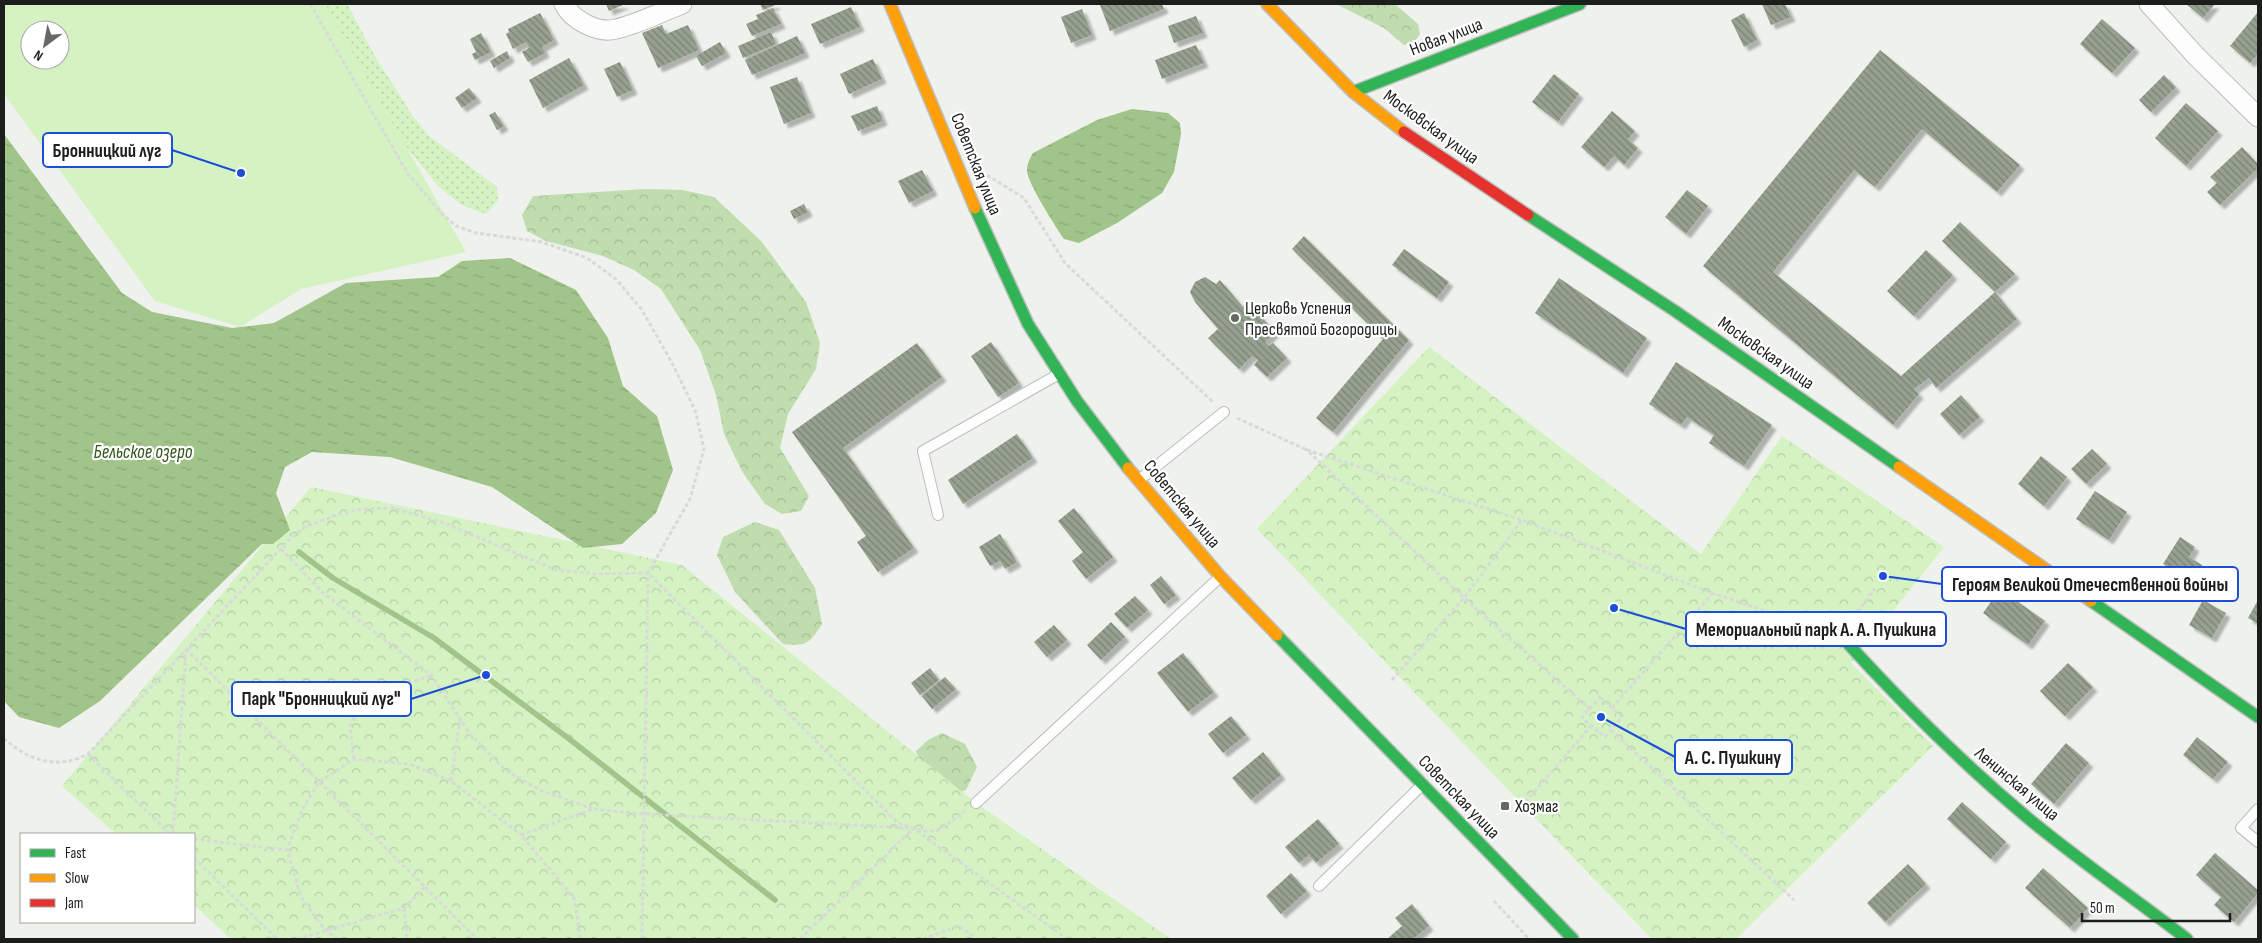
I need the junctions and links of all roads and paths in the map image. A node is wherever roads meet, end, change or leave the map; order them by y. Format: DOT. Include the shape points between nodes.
graph roads {
  1 [pos="310,4"];
  2 [pos="564,4"];
  3 [pos="682,4"];
  4 [pos="890,4"];
  5 [pos="1267,4"];
  6 [pos="1580,4"];
  7 [pos="2149,4"];
  8 [pos="1353,92"];
  9 [pos="2258,117"];
  10 [pos="984,173"];
  11 [pos="1060,374"];
  12 [pos="1224,412"];
  13 [pos="1307,450"];
  14 [pos="1138,481"];
  15 [pos="938,515"];
  16 [pos="1522,520"];
  17 [pos="281,549"];
  18 [pos="648,573"];
  19 [pos="1220,576"];
  20 [pos="1875,588"];
  21 [pos="1712,593"];
  22 [pos="1464,598"];
  23 [pos="1841,636"];
  24 [pos="186,649"];
  25 [pos="432,676"];
  26 [pos="1392,680"];
  27 [pos="1612,708"];
  28 [pos="1590,709"];
  29 [pos="2258,717"];
  30 [pos="460,719"];
  31 [pos="1591,726"];
  32 [pos="1611,730"];
  33 [pos="4,738"];
  34 [pos="88,754"];
  35 [pos="354,759"];
  36 [pos="451,781"];
  37 [pos="319,782"];
  38 [pos="1422,785"];
  39 [pos="976,803"];
  40 [pos="593,809"];
  41 [pos="2258,809"];
  42 [pos="1517,812"];
  43 [pos="644,814"];
  44 [pos="914,828"];
  45 [pos="171,833"];
  46 [pos="172,833"];
  47 [pos="520,835"];
  48 [pos="195,840"];
  49 [pos="2258,842"];
  50 [pos="287,850"];
  51 [pos="195,859"];
  52 [pos="1319,886"];
  53 [pos="425,887"];
  54 [pos="1794,900"];
  55 [pos="1494,901"];
  56 [pos="404,908"];
  57 [pos="325,930"];
  58 [pos="277,939"];
  59 [pos="297,939"];
  60 [pos="338,939"];
  61 [pos="407,939"];
  62 [pos="478,939"];
  63 [pos="581,939"];
  64 [pos="642,939"];
  65 [pos="800,939"];
  66 [pos="923,939"];
  67 [pos="977,939"];
  68 [pos="1067,939"];
  69 [pos="1529,939"];
  70 [pos="1572,939"];
  71 [pos="2187,939"];
  1 -- 18 [label="path" via="408,174 442,214 456,226 476,233 542,242 587,258 616,279 642,310 695,410 704,449 690,500"];
  2 -- 3 [label="street" via="568,12 591,27 615,30"];
  4 -- 11 [label="street, Советская улица" via="988,239 1028,324"];
  5 -- 8 [label="street, Московская улица"];
  6 -- 8 [label="street, Новая улица"];
  7 -- 9 [label="street"];
  8 -- 29 [label="street, Московская улица" via="1419,144 1675,311"];
  10 -- 12 [label="path" via="1024,198 1065,263"];
  11 -- 14 [label="street, Советская улица"];
  11 -- 15 [label="lane" via="923,451"];
  12 -- 13 [label="path"];
  12 -- 14 [label="lane"];
  13 -- 16 [label="path"];
  13 -- 22 [label="path"];
  14 -- 19 [label="street, Советская улица"];
  16 -- 21 [label="path"];
  16 -- 22 [label="path"];
  17 -- 18 [label="path" via="305,527 342,513 393,508 444,523 556,570 599,574"];
  17 -- 24 [label="path"];
  17 -- 25 [label="path" via="322,592"];
  18 -- 43 [label="path"];
  18 -- 44 [label="path" via="898,823"];
  19 -- 38 [label="street, Советская улица"];
  19 -- 39 [label="lane"];
  20 -- 23 [label="path"];
  21 -- 23 [label="path"];
  21 -- 27 [label="path"];
  22 -- 26 [label="path"];
  22 -- 28 [label="path"];
  23 -- 71 [label="street, Ленинская улица" via="1955,754 2059,843"];
  24 -- 34 [label="path"];
  24 -- 37 [label="path"];
  24 -- 46 [label="path"];
  25 -- 30 [label="path"];
  25 -- 35 [label="path" via="388,689 361,702 350,727"];
  27 -- 28 [label="path" via="1600,697"];
  27 -- 32 [label="path" via="1622,717"];
  28 -- 31 [label="path" via="1582,718"];
  30 -- 36 [label="path"];
  30 -- 40 [label="path" via="505,770 542,791"];
  31 -- 32 [label="path" via="1605,737"];
  31 -- 42 [label="path"];
  32 -- 54 [label="path"];
  33 -- 34 [label="path" via="14,748 40,760 74,761"];
  34 -- 45 [label="path"];
  35 -- 36 [label="path" via="409,764"];
  35 -- 37 [label="path"];
  36 -- 47 [label="path"];
  37 -- 50 [label="path" via="303,808"];
  37 -- 53 [label="path"];
  38 -- 52 [label="lane"];
  38 -- 70 [label="street, Советская улица"];
  39 -- 44 [label="path" via="939,831 926,833"];
  40 -- 43 [label="path"];
  40 -- 47 [label="path"];
  41 -- 49 [label="lane" via="2241,828"];
  43 -- 44 [label="path"];
  43 -- 64 [label="path"];
  44 -- 65 [label="path"];
  44 -- 68 [label="path"];
  47 -- 63 [label="path" via="574,898"];
  48 -- 50 [label="path"];
  50 -- 57 [label="path" via="302,898"];
  51 -- 58 [label="path"];
  53 -- 56 [label="path"];
  53 -- 62 [label="path"];
  55 -- 69 [label="path"];
  56 -- 57 [label="path"];
  56 -- 61 [label="path"];
  57 -- 59 [label="path"];
  57 -- 60 [label="path"];
  66 -- 67 [label="path" via="960,926"];
}
